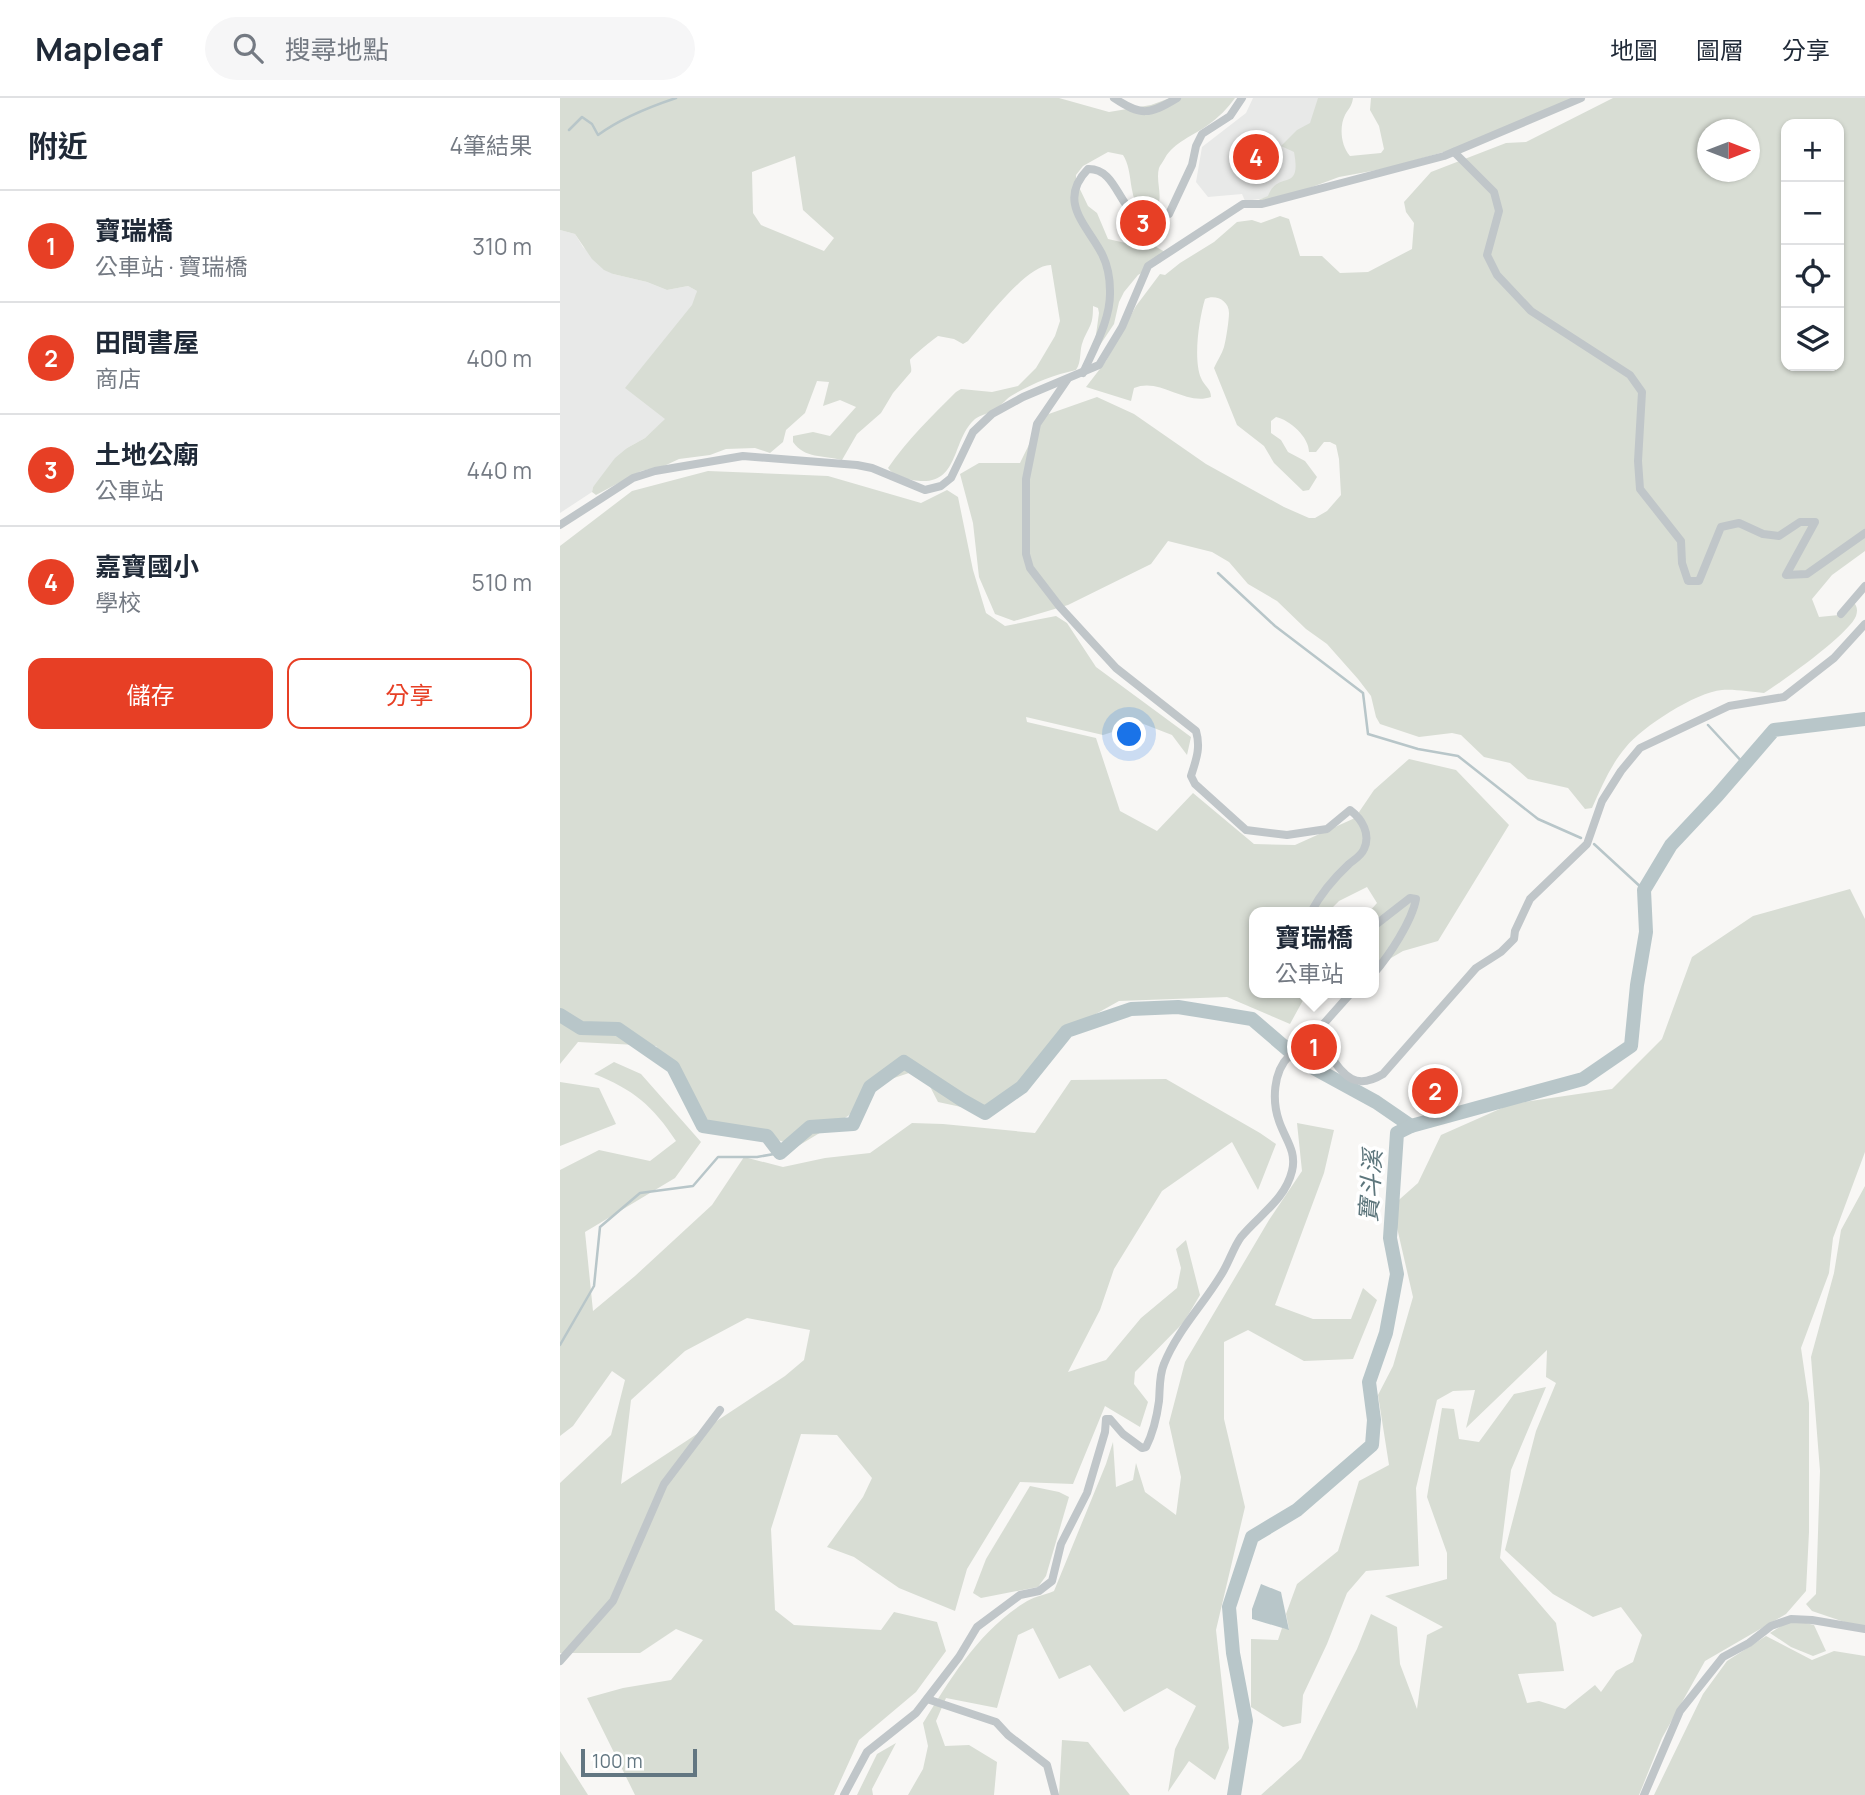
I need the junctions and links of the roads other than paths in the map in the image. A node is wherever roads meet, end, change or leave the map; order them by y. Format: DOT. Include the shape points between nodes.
graph roads {
  1 [pos="1114,98"];
  2 [pos="1177,98"];
  3 [pos="1242,98"];
  4 [pos="1581,98"];
  5 [pos="1454,152"];
  6 [pos="1083,373"];
  7 [pos="1068,379"];
  8 [pos="560,525"];
  9 [pos="1865,533"];
  10 [pos="1865,586"];
  11 [pos="1840,614"];
  12 [pos="1865,624"];
  13 [pos="1314,907"];
  14 [pos="1379,922"];
  15 [pos="1379,967"];
  16 [pos="1347,998"];
  17 [pos="1314,1043"];
  18 [pos="720,1410"];
  19 [pos="1865,1629"];
  20 [pos="560,1661"];
  21 [pos="927,1699"];
  22 [pos="844,1795"];
  23 [pos="1055,1795"];
  24 [pos="1644,1795"];
  1 -- 2 [label="street" via="1132,111 1149,111"];
  3 -- 6 [label="street" via="1230,116 1202,134 1168,214 1152,220 1135,215 1102,171 1087,169 1079,178 1074,189 1077,215 1103,257 1110,295"];
  4 -- 5 [label="street"];
  5 -- 6 [label="street" via="1262,204 1243,204 1148,266 1122,327 1099,365"];
  5 -- 9 [label="street" via="1494,192 1499,211 1487,256 1497,275 1531,312 1630,374 1642,392 1640,489 1681,541 1688,582 1699,581 1721,527 1739,523 1779,536 1800,522 1815,522 1786,575 1807,574"];
  6 -- 7 [label="street"];
  7 -- 8 [label="street" via="1023,397 981,422 951,478 941,486 925,490 857,465 743,456 633,478"];
  7 -- 13 [label="street" via="1037,424 1026,479 1030,568 1116,668 1196,731 1199,743 1191,776 1195,784 1246,830 1287,835 1327,829 1350,810 1357,816 1366,846"];
  10 -- 11 [label="street"];
  12 -- 17 [label="street" via="1834,658 1784,697 1729,706 1640,748 1602,801 1587,844 1530,899 1514,939 1476,968 1382,1074 1362,1083 1351,1079 1322,1045"];
  14 -- 15 [label="street" via="1410,898 1416,899"];
  16 -- 17 [label="street" via="1319,1029"];
  17 -- 21 [label="street" via="1292,1053 1281,1065 1276,1082 1279,1121 1291,1144 1294,1165 1290,1181 1240,1239 1163,1365 1155,1422 1146,1447 1135,1445 1106,1419 1087,1493 1061,1544 1052,1581 1039,1591 1020,1595 977,1627"];
  18 -- 20 [label="street" via="664,1484 613,1601"];
  19 -- 24 [label="street" via="1791,1619 1771,1626 1723,1657 1680,1711"];
  21 -- 22 [label="street" via="867,1752"];
  21 -- 23 [label="street" via="996,1722 1047,1765"];
}
